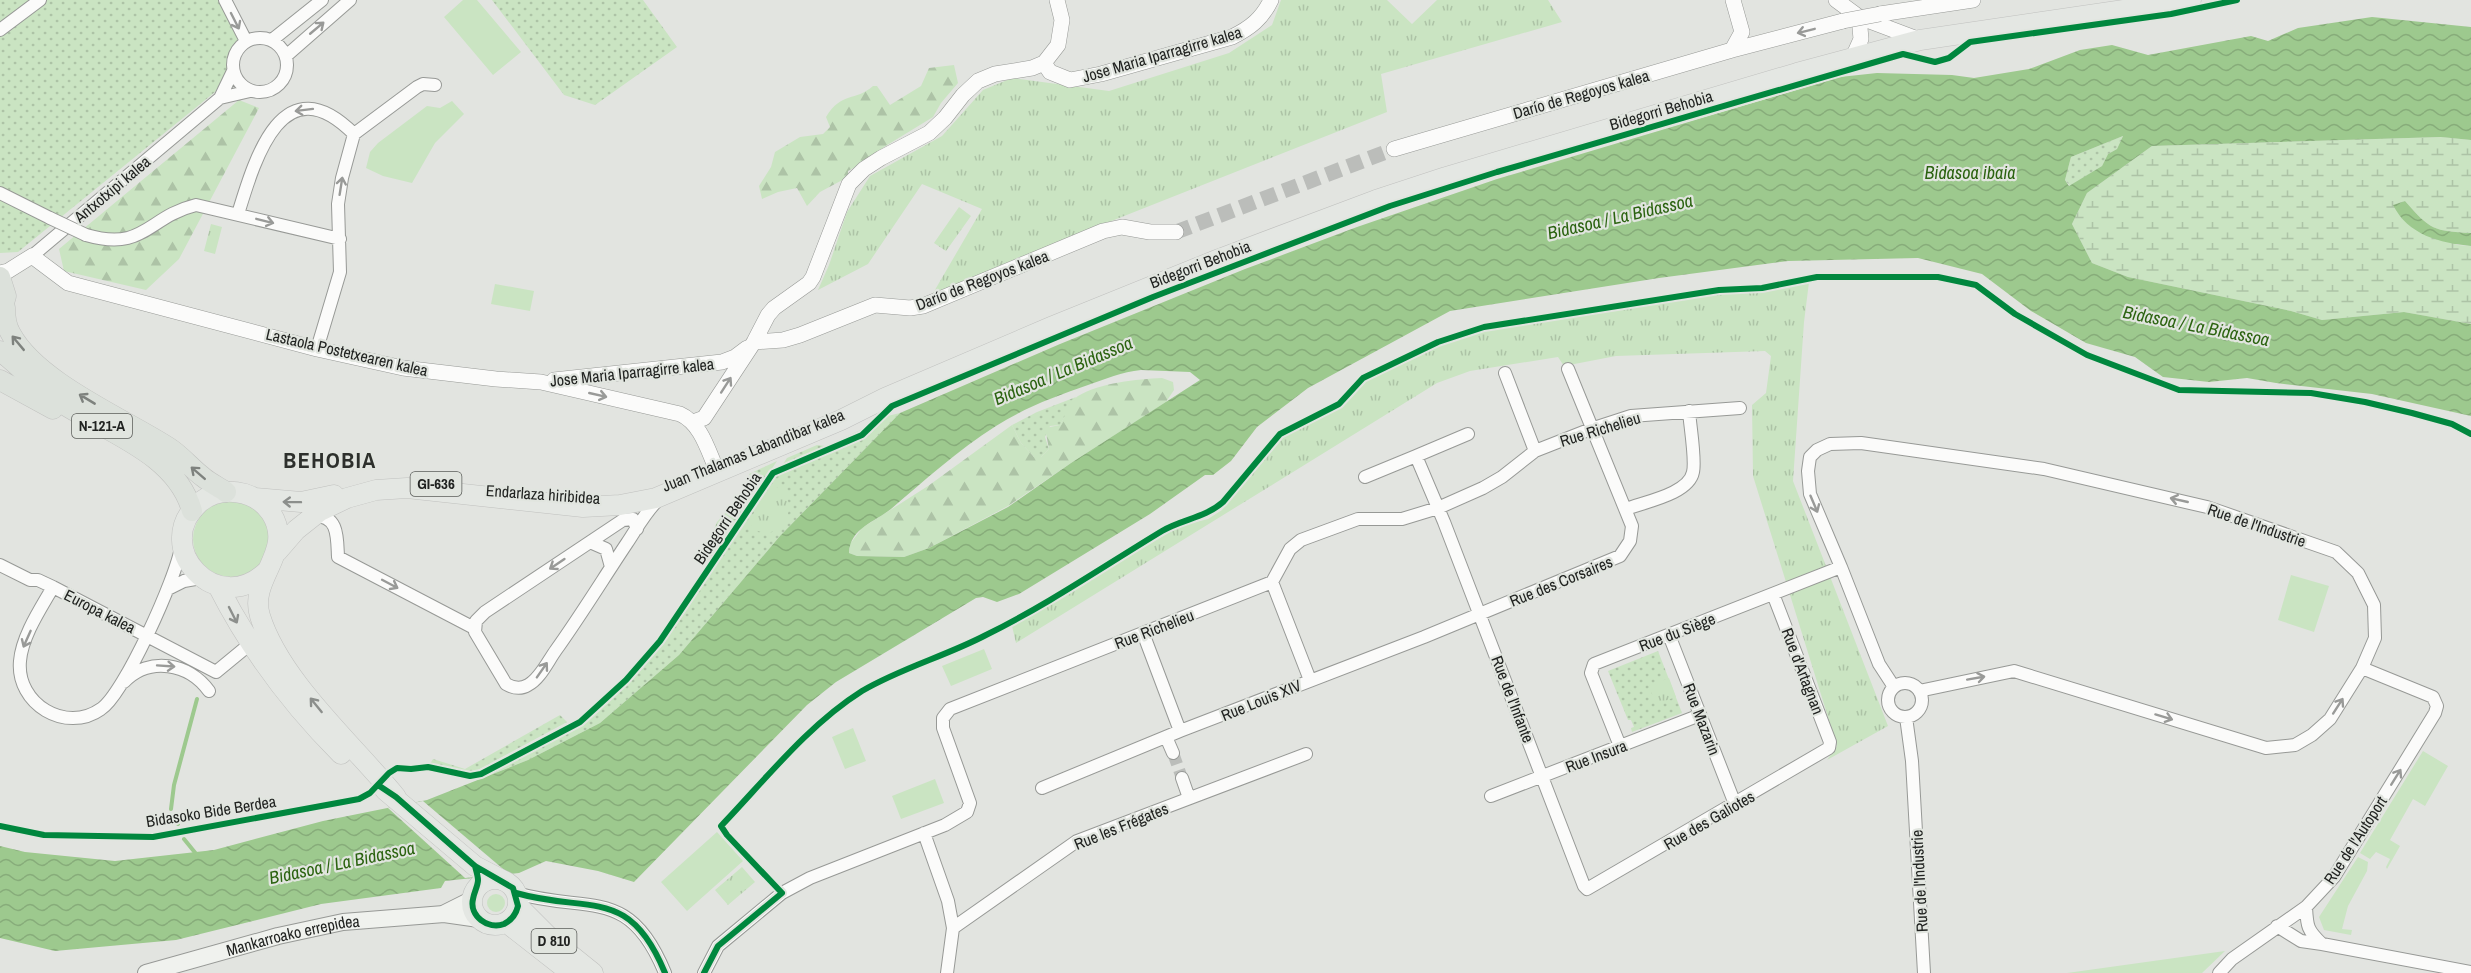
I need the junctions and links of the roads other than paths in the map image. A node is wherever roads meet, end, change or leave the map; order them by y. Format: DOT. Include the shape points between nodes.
graph roads {
  1 [pos="40,0"];
  2 [pos="225,0"];
  3 [pos="322,0"];
  4 [pos="350,0"];
  5 [pos="1057,0"];
  6 [pos="1271,0"];
  7 [pos="1733,0"];
  8 [pos="1836,0"];
  9 [pos="1973,0"];
  10 [pos="2191,0"];
  11 [pos="1859,17"];
  12 [pos="0,30"];
  13 [pos="1742,32"];
  14 [pos="272,40"];
  15 [pos="1768,40"];
  16 [pos="1920,40"];
  17 [pos="246,41"];
  18 [pos="1732,50"];
  19 [pos="285,56"];
  20 [pos="1853,57"];
  21 [pos="1044,63"];
  22 [pos="233,71"];
  23 [pos="435,85"];
  24 [pos="250,90"];
  25 [pos="220,98"];
  26 [pos="354,134"];
  27 [pos="1394,149"];
  28 [pos="0,193"];
  29 [pos="238,214"];
  30 [pos="1176,232"];
  31 [pos="340,239"];
  32 [pos="32,256"];
  33 [pos="0,275"];
  34 [pos="2,313"];
  35 [pos="754,342"];
  36 [pos="317,349"];
  37 [pos="0,351"];
  38 [pos="1568,369"];
  39 [pos="1505,373"];
  40 [pos="0,380"];
  41 [pos="541,382"];
  42 [pos="885,398"];
  43 [pos="1740,408"];
  44 [pos="1689,411"];
  45 [pos="693,422"];
  46 [pos="1591,429"];
  47 [pos="1468,434"];
  48 [pos="1535,450"];
  49 [pos="1416,456"];
  50 [pos="715,466"];
  51 [pos="168,472"];
  52 [pos="1365,477"];
  53 [pos="226,492"];
  54 [pos="665,495"];
  55 [pos="255,498"];
  56 [pos="620,501"];
  57 [pos="1438,508"];
  58 [pos="1626,509"];
  59 [pos="192,511"];
  60 [pos="314,516"];
  61 [pos="637,529"];
  62 [pos="182,542"];
  63 [pos="590,542"];
  64 [pos="0,556"];
  65 [pos="272,561"];
  66 [pos="0,565"];
  67 [pos="611,567"];
  68 [pos="1841,567"];
  69 [pos="38,580"];
  70 [pos="210,582"];
  71 [pos="1272,582"];
  72 [pos="53,587"];
  73 [pos="168,589"];
  74 [pos="1773,594"];
  75 [pos="1480,615"];
  76 [pos="474,628"];
  77 [pos="1143,633"];
  78 [pos="146,635"];
  79 [pos="1669,635"];
  80 [pos="250,644"];
  81 [pos="2362,668"];
  82 [pos="216,672"];
  83 [pos="1310,680"];
  84 [pos="121,685"];
  85 [pos="1894,687"];
  86 [pos="1919,691"];
  87 [pos="1700,715"];
  88 [pos="1906,717"];
  89 [pos="1180,731"];
  90 [pos="1166,737"];
  91 [pos="1620,746"];
  92 [pos="1829,748"];
  93 [pos="1173,753"];
  94 [pos="1306,754"];
  95 [pos="1543,776"];
  96 [pos="1182,778"];
  97 [pos="1042,788"];
  98 [pos="1491,796"];
  99 [pos="1189,798"];
  100 [pos="397,799"];
  101 [pos="1735,804"];
  102 [pos="924,833"];
  103 [pos="457,850"];
  104 [pos="475,866"];
  105 [pos="1587,889"];
  106 [pos="513,893"];
  107 [pos="474,895"];
  108 [pos="2306,907"];
  109 [pos="444,914"];
  110 [pos="478,919"];
  111 [pos="507,922"];
  112 [pos="2277,926"];
  113 [pos="953,928"];
  114 [pos="2322,944"];
  115 [pos="2471,972"];
  116 [pos="146,973"];
  117 [pos="571,973"];
  118 [pos="593,973"];
  119 [pos="665,973"];
  120 [pos="704,973"];
  121 [pos="947,973"];
  122 [pos="1924,973"];
  123 [pos="2219,973"];
  1 -- 12 [label="street"];
  2 -- 17 [label="street, one-way"];
  3 -- 14 [label="street"];
  19 -- 4 [label="street, one-way"];
  5 -- 21 [label="street" via="1062,20 1058,45"];
  6 -- 21 [label="street, Jose Maria Iparragirre kalea" via="1250,28 1232,37 1112,71 1070,80 1050,72"];
  7 -- 13 [label="street"];
  8 -- 11 [label="street"];
  9 -- 15 [label="street, Darío de Regoyos kalea, one-way, bridge" via="1843,21"];
  10 -- 16 [label="main road, Juan Thalamas Labandibar kalea / GI-636"];
  11 -- 16 [label="street"];
  11 -- 20 [label="street" via="1861,39"];
  13 -- 15 [label="street"];
  13 -- 18 [label="street"];
  14 -- 17 [label="street"];
  14 -- 19 [label="street"];
  15 -- 18 [label="street, Darío de Regoyos kalea"];
  16 -- 20 [label="main road, Juan Thalamas Labandibar kalea / GI-636"];
  17 -- 22 [label="street" via="237,49"];
  18 -- 27 [label="street, Darío de Regoyos kalea"];
  19 -- 24 [label="street" via="287,66 281,82 267,91"];
  20 -- 42 [label="main road, Juan Thalamas Labandibar kalea / GI-636" via="1376,200 1208,264"];
  21 -- 35 [label="street" via="978,81 929,134 864,169 849,184 809,283 774,308"];
  22 -- 24 [label="street" via="236,80"];
  22 -- 25 [label="street, Antxotxipi kalea"];
  23 -- 26 [label="street" via="417,87"];
  24 -- 25 [label="street, Antxotxipi kalea"];
  25 -- 32 [label="street, Antxotxipi kalea"];
  26 -- 29 [label="street, one-way" via="335,116 321,110 298,110 283,117 263,144"];
  31 -- 26 [label="street, one-way" via="338,204"];
  28 -- 29 [label="street, bridge" via="86,235 115,241 130,239 183,208 196,205"];
  29 -- 31 [label="street, one-way"];
  30 -- 35 [label="street, Darío de Regoyos kalea" via="1122,227 1103,231 923,306 875,305 800,335"];
  31 -- 36 [label="street" via="340,272"];
  32 -- 33 [label="street, Antxotxipi kalea"];
  32 -- 36 [label="street, Lastaola Postetxearen kalea" via="68,283"];
  33 -- 34 [label="highway, N-121-A" via="6,296"];
  53 -- 34 [label="highway, N-121-A, one-way" via="173,450 46,372 14,339"];
  35 -- 41 [label="street, Jose Maria Iparragirre kalea" via="722,362"];
  45 -- 35 [label="street, one-way" via="704,418"];
  36 -- 41 [label="street, Lastaola Postetxearen kalea" via="403,368"];
  37 -- 51 [label="highway, N-121-A" via="47,393 138,448"];
  38 -- 46 [label="street, Rue des Corsaires"];
  39 -- 48 [label="street"];
  40 -- 51 [label="highway, N-121-A"];
  41 -- 45 [label="street, Lastaola Postetxearen kalea, one-way" via="680,414"];
  42 -- 50 [label="main road, Juan Thalamas Labandibar kalea / GI-636"];
  42 -- 54 [label="main road, Juan Thalamas Labandibar kalea / GI-636"];
  43 -- 44 [label="street, Rue Richelieu"];
  44 -- 46 [label="street, Rue Richelieu" via="1631,416"];
  44 -- 58 [label="street" via="1694,471 1689,483"];
  45 -- 50 [label="street"];
  46 -- 48 [label="street, Rue Richelieu"];
  46 -- 58 [label="street, Rue des Corsaires"];
  47 -- 49 [label="street"];
  48 -- 57 [label="street, Rue Richelieu" via="1493,483"];
  49 -- 52 [label="street"];
  49 -- 57 [label="street, Rue de l'Infante"];
  50 -- 56 [label="main road, Juan Thalamas Labandibar kalea / GI-636"];
  51 -- 59 [label="highway, N-121-A" via="183,490"];
  53 -- 55 [label="main road, GI-636"];
  53 -- 59 [label="main road" via="207,498"];
  54 -- 56 [label="main road, Juan Thalamas Labandibar kalea / GI-636"];
  54 -- 61 [label="street" via="652,506"];
  56 -- 55 [label="main road, Endarlaza hiribidea / GI-636, one-way" via="565,499 396,480 362,485 311,501"];
  55 -- 65 [label="main road, GI-636" via="275,521 279,537"];
  56 -- 60 [label="main road, Endarlaza hiribidea / GI-636" via="564,507 391,488 347,498"];
  57 -- 71 [label="street, Rue Richelieu" via="1402,519 1358,519 1311,536 1290,549"];
  57 -- 75 [label="street, Rue de l'Infante"];
  58 -- 75 [label="street, Rue des Corsaires" via="1632,526 1630,541 1620,556"];
  59 -- 62 [label="main road" via="184,525"];
  60 -- 65 [label="main road, Endarlaza hiribidea / GI-636" via="296,530"];
  60 -- 76 [label="street, one-way" via="326,518 334,525 338,557"];
  61 -- 63 [label="street" via="633,519 626,518"];
  61 -- 67 [label="street"];
  62 -- 70 [label="main road, GI-636" via="188,562"];
  62 -- 73 [label="street, Europa kalea"];
  63 -- 67 [label="street" via="606,549"];
  63 -- 76 [label="street, one-way" via="485,612"];
  64 -- 69 [label="street, Europa kalea" via="33,573"];
  65 -- 70 [label="main road, GI-636" via="254,582 227,588"];
  100 -- 65 [label="main road, GI-636, one-way" via="291,673 266,631 258,601"];
  66 -- 69 [label="street, Europa kalea"];
  76 -- 67 [label="street, one-way" via="506,684 514,688 529,685"];
  68 -- 74 [label="street, Rue du Siège"];
  81 -- 68 [label="street, Rue de l'Industrie, one-way" via="2375,638 2374,605 2358,573 2336,552 2207,507 2044,469 1861,443 1830,444 1817,450 1810,457 1810,494"];
  68 -- 85 [label="street, Rue de l'Industrie" via="1879,664"];
  69 -- 72 [label="street, Europa kalea"];
  70 -- 73 [label="street" via="184,581"];
  70 -- 80 [label="main road, GI-636, one-way"];
  71 -- 77 [label="street, Rue Richelieu"];
  71 -- 83 [label="street"];
  72 -- 78 [label="street, Europa kalea"];
  72 -- 84 [label="street, Europa kalea, one-way" via="21,653 19,671 29,696 50,714 76,718 102,709"];
  73 -- 78 [label="street, Europa kalea"];
  74 -- 79 [label="street, Rue du Siège"];
  74 -- 92 [label="street, Rue d'Artagnan"];
  75 -- 83 [label="street, Rue Louis XIV"];
  75 -- 95 [label="street, Rue de l'Infante"];
  77 -- 89 [label="street"];
  77 -- 102 [label="street, Rue Richelieu" via="946,712 943,728 970,803 967,812"];
  78 -- 82 [label="street"];
  78 -- 84 [label="street, Europa kalea"];
  79 -- 87 [label="street, Rue Mazarin"];
  79 -- 91 [label="street, Rue du Siège" via="1591,668"];
  80 -- 82 [label="street"];
  80 -- 100 [label="main road, GI-636" via="309,721 371,781"];
  86 -- 81 [label="street, Rue de l'Industrie, one-way" via="2014,671 2266,748 2295,745 2312,735 2330,719"];
  108 -- 81 [label="street, Rue de l'Autoport, one-way" via="2334,877 2437,706 2433,697"];
  84 -- 82 [label="street, Europa kalea, one-way" via="141,670 165,665 191,673 209,691"];
  83 -- 89 [label="street, Rue Louis XIV"];
  85 -- 86 [label="street, Rue de l'Industrie" via="1904,683"];
  85 -- 88 [label="street" via="1888,695 1889,706"];
  86 -- 88 [label="street" via="1920,708"];
  87 -- 91 [label="street, Rue Insura"];
  87 -- 101 [label="street, Rue Mazarin"];
  88 -- 122 [label="street, Rue de l'Industrie"];
  89 -- 90 [label="street, Rue Louis XIV"];
  90 -- 93 [label="street"];
  90 -- 97 [label="street, Rue Louis XIV"];
  91 -- 95 [label="street, Rue Insura"];
  92 -- 101 [label="street, Rue des Galiotes"];
  94 -- 99 [label="street, Rue les Frégates"];
  95 -- 98 [label="street, Rue Insura"];
  95 -- 105 [label="street, Rue de l'Infante"];
  96 -- 99 [label="street"];
  99 -- 113 [label="street, Rue les Frégates" via="1077,841"];
  100 -- 103 [label="main road, GI-636"];
  101 -- 105 [label="street, Rue des Galiotes"];
  102 -- 113 [label="street" via="948,901"];
  102 -- 120 [label="street, Rue Richelieu" via="782,893 718,946"];
  103 -- 104 [label="main road, D 810"];
  104 -- 106 [label="main road, D 810"];
  104 -- 107 [label="main road" via="478,880"];
  106 -- 107 [label="main road" via="491,880 484,882"];
  106 -- 111 [label="main road" via="513,918"];
  106 -- 118 [label="main road, D 810" via="552,940"];
  106 -- 119 [label="street" via="597,904 623,913 644,934"];
  107 -- 109 [label="main road, Mankarroako errepidea"];
  107 -- 110 [label="main road" via="472,906"];
  108 -- 112 [label="street, Rue de l'Autoport"];
  108 -- 114 [label="street" via="2310,933"];
  109 -- 110 [label="main road, Mankarroako errepidea"];
  109 -- 116 [label="main road, Mankarroako errepidea" via="363,919 309,928"];
  110 -- 111 [label="main road" via="492,926"];
  111 -- 117 [label="main road, D 810"];
  112 -- 114 [label="street" via="2301,941"];
  112 -- 123 [label="street, Rue de l'Autoport"];
  113 -- 121 [label="street"];
  114 -- 115 [label="street"];
}
